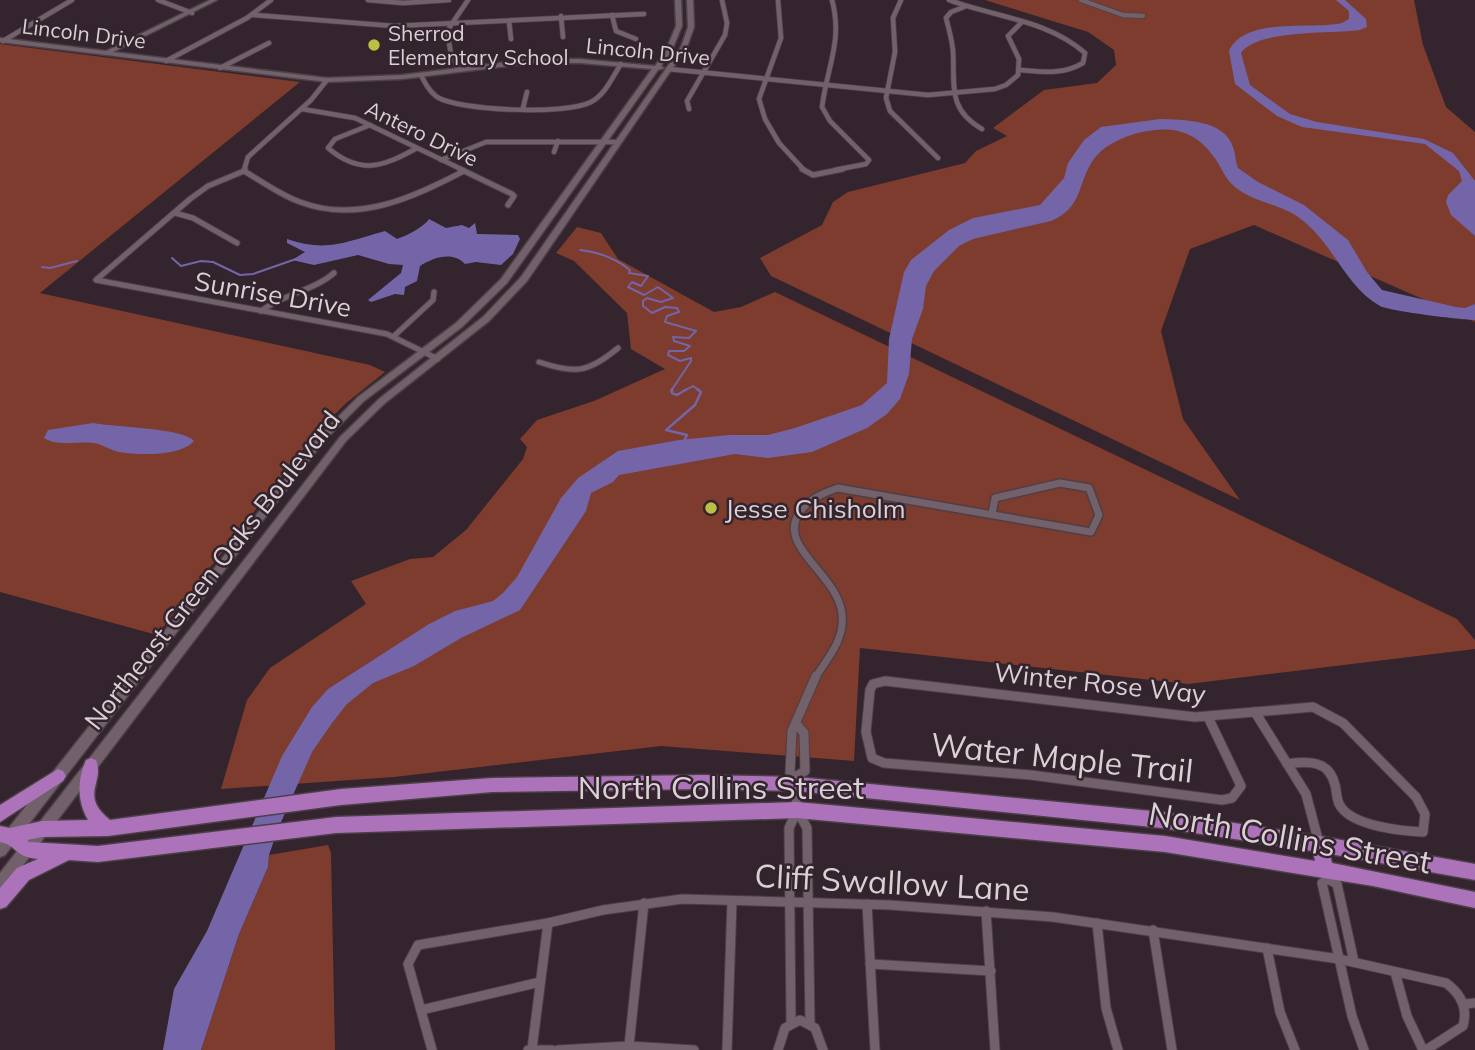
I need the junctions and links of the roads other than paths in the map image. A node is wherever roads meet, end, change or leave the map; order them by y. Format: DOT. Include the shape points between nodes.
graph roads {
  1 [pos="72,0"];
  2 [pos="158,0"];
  3 [pos="214,0"];
  4 [pos="271,0"];
  5 [pos="368,0"];
  6 [pos="449,0"];
  7 [pos="457,0"];
  8 [pos="468,0"];
  9 [pos="678,0"];
  10 [pos="690,0"];
  11 [pos="722,0"];
  12 [pos="778,0"];
  13 [pos="832,0"];
  14 [pos="901,0"];
  15 [pos="949,0"];
  16 [pos="1081,0"];
  17 [pos="964,7"];
  18 [pos="192,13"];
  19 [pos="644,14"];
  20 [pos="254,15"];
  21 [pos="612,15"];
  22 [pos="561,16"];
  23 [pos="1143,16"];
  24 [pos="509,22"];
  25 [pos="1021,23"];
  26 [pos="451,24"];
  27 [pos="563,37"];
  28 [pos="511,38"];
  29 [pos="636,39"];
  30 [pos="1,40"];
  31 [pos="269,43"];
  32 [pos="105,54"];
  33 [pos="166,61"];
  34 [pos="621,64"];
  35 [pos="220,68"];
  36 [pos="656,68"];
  37 [pos="458,69"];
  38 [pos="668,69"];
  39 [pos="1020,69"];
  40 [pos="704,74"];
  41 [pos="421,75"];
  42 [pos="327,80"];
  43 [pos="767,80"];
  44 [pos="826,86"];
  45 [pos="527,92"];
  46 [pos="887,92"];
  47 [pos="953,94"];
  48 [pos="523,108"];
  49 [pos="302,109"];
  50 [pos="689,109"];
  51 [pos="370,125"];
  52 [pos="982,129"];
  53 [pos="558,141"];
  54 [pos="605,141"];
  55 [pos="618,142"];
  56 [pos="417,148"];
  57 [pos="554,152"];
  58 [pos="938,158"];
  59 [pos="441,160"];
  60 [pos="244,171"];
  61 [pos="464,171"];
  62 [pos="508,205"];
  63 [pos="174,213"];
  64 [pos="237,243"];
  65 [pos="334,273"];
  66 [pos="434,292"];
  67 [pos="261,311"];
  68 [pos="394,336"];
  69 [pos="618,348"];
  70 [pos="425,351"];
  71 [pos="438,359"];
  72 [pos="539,362"];
  73 [pos="992,514"];
  74 [pos="162,642"];
  75 [pos="182,647"];
  76 [pos="873,684"];
  77 [pos="1255,712"];
  78 [pos="1208,717"];
  79 [pos="798,726"];
  80 [pos="1287,764"];
  81 [pos="91,765"];
  82 [pos="58,776"];
  83 [pos="796,780"];
  84 [pos="797,810"];
  85 [pos="0,814"];
  86 [pos="108,828"];
  87 [pos="42,829"];
  88 [pos="3,840"];
  89 [pos="1320,844"];
  90 [pos="26,850"];
  91 [pos="72,853"];
  92 [pos="1475,872"];
  93 [pos="1327,875"];
  94 [pos="0,884"];
  95 [pos="1475,900"];
  96 [pos="0,901"];
  97 [pos="732,901"];
  98 [pos="791,902"];
  99 [pos="644,903"];
  100 [pos="807,903"];
  101 [pos="867,904"];
  102 [pos="986,911"];
  103 [pos="548,923"];
  104 [pos="1097,923"];
  105 [pos="1153,930"];
  106 [pos="1267,947"];
  107 [pos="1339,960"];
  108 [pos="1354,962"];
  109 [pos="870,964"];
  110 [pos="991,971"];
  111 [pos="1395,972"];
  112 [pos="540,982"];
  113 [pos="1469,1004"];
  114 [pos="421,1010"];
  115 [pos="791,1022"];
  116 [pos="810,1023"];
  117 [pos="629,1046"];
  118 [pos="825,1049"];
  119 [pos="432,1050"];
  120 [pos="530,1050"];
  121 [pos="552,1050"];
  122 [pos="558,1050"];
  123 [pos="694,1050"];
  124 [pos="727,1050"];
  125 [pos="777,1050"];
  126 [pos="875,1050"];
  127 [pos="995,1050"];
  128 [pos="1118,1050"];
  129 [pos="1172,1050"];
  130 [pos="1294,1050"];
  131 [pos="1364,1050"];
  132 [pos="1425,1050"];
  1 -- 30 [label="street"];
  2 -- 18 [label="street"];
  3 -- 18 [label="main road"];
  4 -- 20 [label="street"];
  5 -- 6 [label="street"];
  7 -- 8 [label="street"];
  8 -- 26 [label="street"];
  9 -- 36 [label="main road, Northeast Green Oaks Boulevard" via="679,26"];
  10 -- 38 [label="main road, Northeast Green Oaks Boulevard" via="689,36"];
  11 -- 40 [label="street" via="725,35"];
  12 -- 43 [label="street" via="783,32"];
  13 -- 44 [label="street" via="838,39"];
  14 -- 46 [label="street" via="892,13 896,50"];
  15 -- 17 [label="street"];
  16 -- 23 [label="street" via="1123,15"];
  17 -- 25 [label="street"];
  17 -- 47 [label="street" via="946,19 952,40"];
  18 -- 32 [label="main road"];
  19 -- 21 [label="street"];
  20 -- 26 [label="street" via="368,25"];
  20 -- 33 [label="street"];
  21 -- 22 [label="street"];
  21 -- 29 [label="street" via="616,31"];
  22 -- 24 [label="street"];
  22 -- 27 [label="street"];
  24 -- 26 [label="street"];
  24 -- 28 [label="street"];
  25 -- 39 [label="street" via="1008,36"];
  25 -- 39 [label="street" via="1071,40 1086,57 1066,71"];
  26 -- 37 [label="street" via="447,39"];
  30 -- 32 [label="main road, Lincoln Drive"];
  31 -- 35 [label="street"];
  32 -- 33 [label="main road, Lincoln Drive"];
  33 -- 35 [label="main road, Lincoln Drive"];
  34 -- 36 [label="main road, Lincoln Drive"];
  34 -- 37 [label="main road, Lincoln Drive" via="533,61"];
  34 -- 48 [label="street" via="588,104"];
  35 -- 42 [label="main road, Lincoln Drive"];
  36 -- 38 [label="main road, Lincoln Drive"];
  36 -- 54 [label="main road, Northeast Green Oaks Boulevard"];
  37 -- 41 [label="main road, Lincoln Drive"];
  38 -- 40 [label="street, Lincoln Drive"];
  38 -- 55 [label="main road, Northeast Green Oaks Boulevard"];
  39 -- 47 [label="street, Lincoln Drive" via="1016,78 1000,88"];
  40 -- 43 [label="street, Lincoln Drive"];
  40 -- 50 [label="street" via="687,101"];
  41 -- 42 [label="main road, Lincoln Drive"];
  41 -- 48 [label="street" via="433,94 454,104"];
  42 -- 49 [label="street"];
  43 -- 44 [label="street, Lincoln Drive"];
  43 -- 44 [label="street" via="759,99 767,125 805,172 815,175 869,160 825,114"];
  44 -- 46 [label="street, Lincoln Drive"];
  45 -- 48 [label="street"];
  46 -- 47 [label="street, Lincoln Drive"];
  46 -- 58 [label="street" via="885,102 890,111"];
  47 -- 52 [label="street" via="965,118"];
  49 -- 51 [label="street, Antero Drive" via="346,115"];
  49 -- 60 [label="street" via="248,157"];
  51 -- 56 [label="street, Antero Drive"];
  51 -- 56 [label="street" via="335,139 328,148 362,168 385,164"];
  53 -- 54 [label="street"];
  53 -- 57 [label="street"];
  53 -- 59 [label="street" via="486,142"];
  54 -- 55 [label="street"];
  54 -- 70 [label="main road, Northeast Green Oaks Boulevard" via="504,281"];
  55 -- 71 [label="main road, Northeast Green Oaks Boulevard" via="524,279"];
  56 -- 59 [label="street, Antero Drive"];
  59 -- 61 [label="street, Antero Drive"];
  60 -- 61 [label="street" via="304,204 338,209 402,202"];
  60 -- 63 [label="street" via="208,187"];
  61 -- 62 [label="street, Antero Drive" via="512,194"];
  63 -- 64 [label="street"];
  63 -- 67 [label="street, Sunrise Drive" via="97,281"];
  65 -- 67 [label="street"];
  66 -- 68 [label="street" via="433,300"];
  67 -- 68 [label="street, Sunrise Drive"];
  68 -- 70 [label="street, Sunrise Drive"];
  69 -- 72 [label="street" via="583,371 567,372"];
  70 -- 71 [label="street, Sunrise Drive"];
  70 -- 74 [label="main road, Northeast Green Oaks Boulevard" via="331,428"];
  71 -- 75 [label="main road, Northeast Green Oaks Boulevard" via="382,401 343,439"];
  73 -- 73 [label="street" via="1091,532 1099,515 1089,488 1060,483 995,498"];
  73 -- 79 [label="street" via="850,488 823,491 806,503 793,526 796,540 834,587 843,618 834,654 807,690"];
  74 -- 75 [label="main road"];
  74 -- 82 [label="main road, Northeast Green Oaks Boulevard"];
  75 -- 81 [label="main road, Northeast Green Oaks Boulevard"];
  76 -- 78 [label="street, Winter Rose Way" via="885,681"];
  76 -- 78 [label="street, Water Maple Trail" via="867,694 866,747 876,761 1232,799 1241,786"];
  77 -- 78 [label="street, Winter Rose Way"];
  77 -- 80 [label="street"];
  77 -- 80 [label="street, Winter Rose Way" via="1303,707 1322,710 1343,723 1416,797 1425,811 1423,832 1391,828 1347,813 1328,769 1311,761"];
  79 -- 83 [label="street" via="792,732 790,773"];
  79 -- 83 [label="street" via="804,733 805,771"];
  80 -- 89 [label="street" via="1306,793"];
  81 -- 86 [label="main road" via="85,793 94,818"];
  81 -- 87 [label="main road, Northeast Green Oaks Boulevard"];
  82 -- 85 [label="main road"];
  82 -- 88 [label="main road, Northeast Green Oaks Boulevard"];
  83 -- 84 [label="street"];
  83 -- 86 [label="main road, North Collins Street" via="492,785 341,797"];
  83 -- 89 [label="main road, North Collins Street" via="1162,820"];
  84 -- 91 [label="main road, North Collins Street" via="336,825 109,853"];
  84 -- 93 [label="main road, North Collins Street" via="1123,839"];
  84 -- 98 [label="street" via="789,828"];
  84 -- 100 [label="street" via="807,828"];
  86 -- 87 [label="main road, North Collins Street"];
  87 -- 88 [label="main road, North Collins Street"];
  87 -- 90 [label="main road, Northeast Green Oaks Boulevard"];
  88 -- 90 [label="main road"];
  89 -- 92 [label="main road, North Collins Street"];
  89 -- 93 [label="main road"];
  90 -- 91 [label="main road, North Collins Street"];
  90 -- 94 [label="main road, Northeast Green Oaks Boulevard"];
  91 -- 96 [label="main road" via="23,874"];
  93 -- 95 [label="main road, North Collins Street"];
  93 -- 107 [label="street" via="1322,882"];
  93 -- 108 [label="street" via="1337,884"];
  97 -- 98 [label="street, Cliff Swallow Lane"];
  97 -- 99 [label="street, Cliff Swallow Lane"];
  97 -- 124 [label="street"];
  98 -- 100 [label="street, Cliff Swallow Lane"];
  98 -- 115 [label="street"];
  99 -- 103 [label="street, Cliff Swallow Lane"];
  99 -- 117 [label="street"];
  100 -- 101 [label="street, Cliff Swallow Lane"];
  100 -- 116 [label="street"];
  101 -- 102 [label="street, Cliff Swallow Lane"];
  101 -- 109 [label="street"];
  102 -- 104 [label="street, Cliff Swallow Lane"];
  102 -- 110 [label="street"];
  103 -- 112 [label="street"];
  103 -- 114 [label="street, Cliff Swallow Lane" via="418,946 408,964"];
  104 -- 105 [label="street, Cliff Swallow Lane"];
  104 -- 128 [label="street" via="1108,1015"];
  105 -- 106 [label="street, Cliff Swallow Lane"];
  105 -- 129 [label="street"];
  106 -- 107 [label="street, Cliff Swallow Lane"];
  106 -- 130 [label="street" via="1280,1012"];
  107 -- 108 [label="street, Cliff Swallow Lane"];
  107 -- 131 [label="street"];
  108 -- 111 [label="street, Cliff Swallow Lane"];
  109 -- 110 [label="street"];
  109 -- 126 [label="street"];
  110 -- 127 [label="street"];
  111 -- 113 [label="street, Cliff Swallow Lane" via="1446,983"];
  111 -- 132 [label="street" via="1406,1016"];
  112 -- 114 [label="street"];
  112 -- 120 [label="street"];
  113 -- 132 [label="street" via="1463,1026"];
  114 -- 119 [label="street, Cliff Swallow Lane"];
  115 -- 116 [label="street"];
  115 -- 125 [label="street" via="780,1033"];
  116 -- 118 [label="street"];
  117 -- 122 [label="street"];
  117 -- 123 [label="street"];
  120 -- 121 [label="street"];
}
